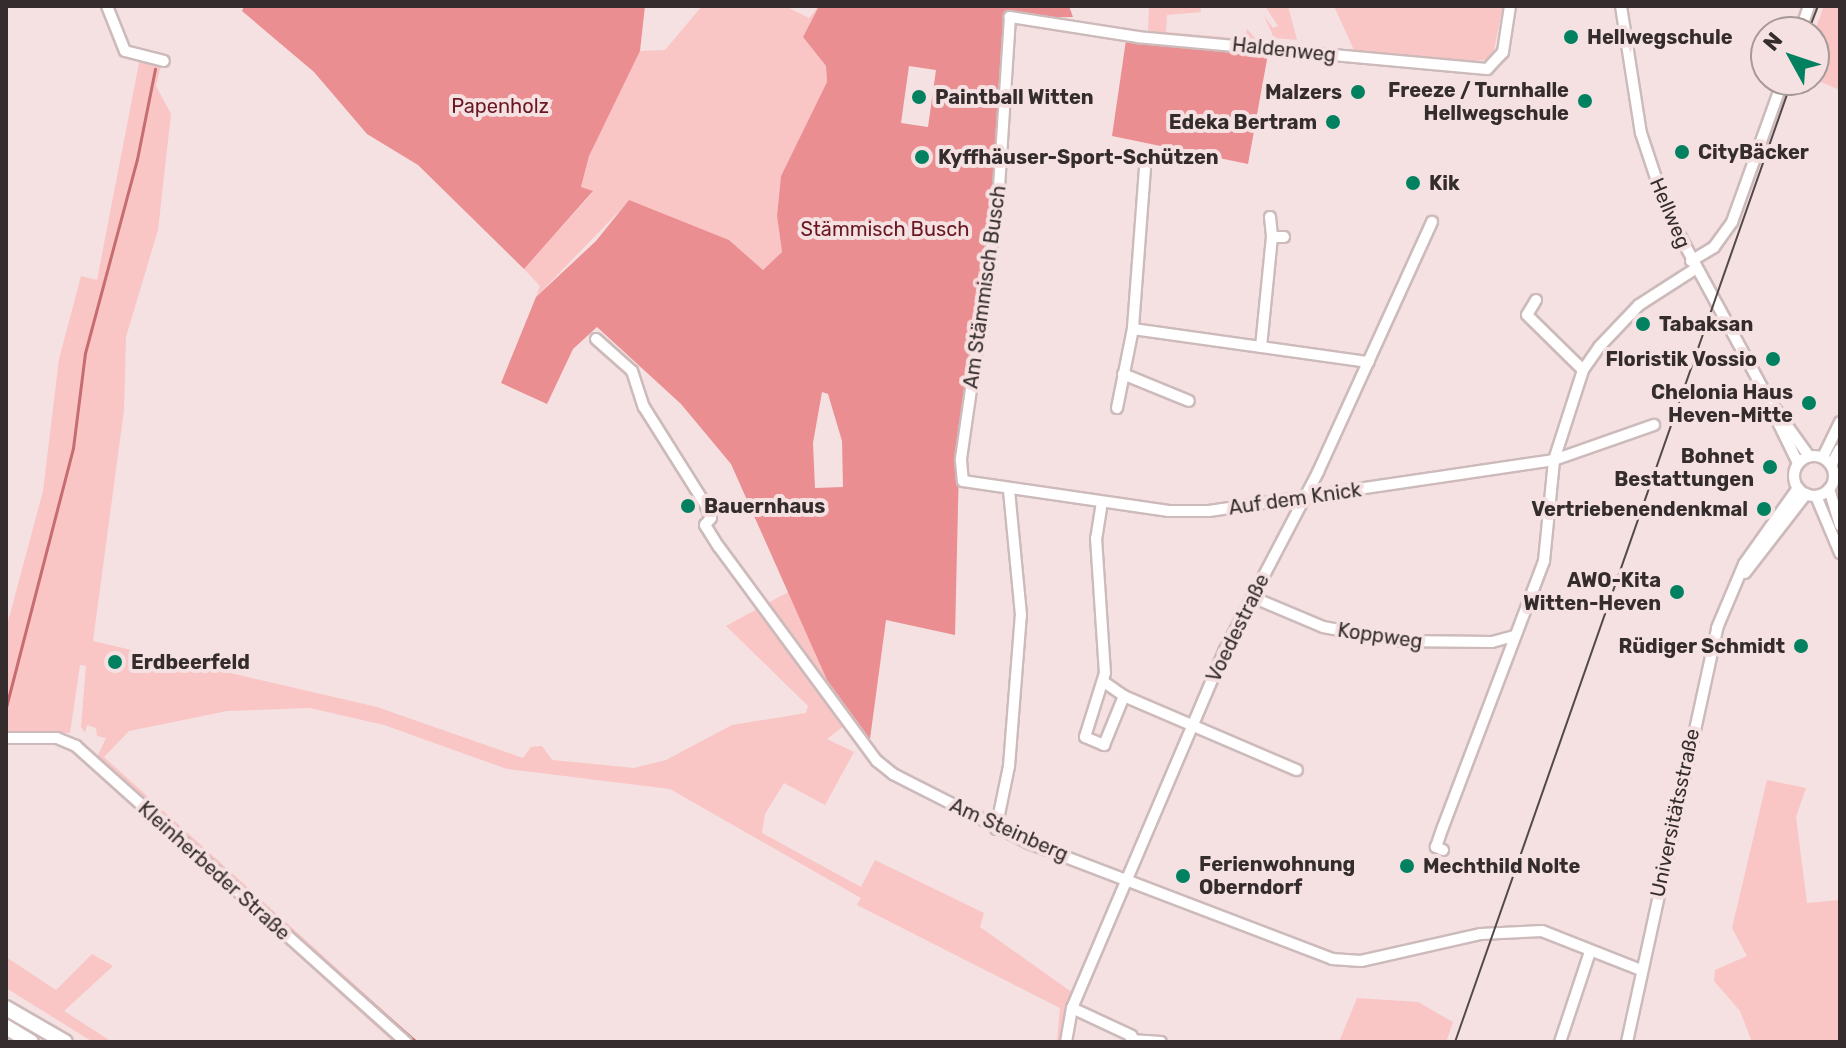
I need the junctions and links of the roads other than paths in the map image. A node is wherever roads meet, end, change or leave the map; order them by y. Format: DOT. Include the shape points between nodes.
graph roads {
  1 [pos="107,6"];
  2 [pos="1510,6"];
  3 [pos="1621,6"];
  4 [pos="1010,17"];
  5 [pos="164,61"];
  6 [pos="1777,96"];
  7 [pos="1145,168"];
  8 [pos="1270,217"];
  9 [pos="1432,222"];
  10 [pos="1693,265"];
  11 [pos="1536,300"];
  12 [pos="1133,329"];
  13 [pos="596,339"];
  14 [pos="1261,347"];
  15 [pos="1369,362"];
  16 [pos="1583,370"];
  17 [pos="1123,374"];
  18 [pos="1189,401"];
  19 [pos="1770,402"];
  20 [pos="1117,408"];
  21 [pos="1840,422"];
  22 [pos="1654,425"];
  23 [pos="1840,449"];
  24 [pos="1809,456"];
  25 [pos="961,460"];
  26 [pos="1554,460"];
  27 [pos="1827,461"];
  28 [pos="1798,463"];
  29 [pos="1829,489"];
  30 [pos="1009,490"];
  31 [pos="1807,493"];
  32 [pos="1304,499"];
  33 [pos="1102,502"];
  34 [pos="1840,525"];
  35 [pos="1840,553"];
  36 [pos="1252,597"];
  37 [pos="1515,636"];
  38 [pos="1104,682"];
  39 [pos="1124,696"];
  40 [pos="1193,723"];
  41 [pos="6,738"];
  42 [pos="1297,770"];
  43 [pos="996,829"];
  44 [pos="1443,850"];
  45 [pos="1127,880"];
  46 [pos="1590,952"];
  47 [pos="1641,970"];
  48 [pos="6,1008"];
  49 [pos="1072,1008"];
  50 [pos="6,1027"];
  51 [pos="1132,1039"];
  52 [pos="31,1042"];
  53 [pos="65,1042"];
  54 [pos="406,1042"];
  55 [pos="1066,1042"];
  56 [pos="1161,1042"];
  57 [pos="1560,1042"];
  58 [pos="1627,1042"];
  1 -- 5 [label="street" via="125,51"];
  2 -- 4 [label="street, Haldenweg" via="1503,52 1487,69 1138,37"];
  3 -- 10 [label="street, Hellweg" via="1643,141 1659,194"];
  4 -- 25 [label="street, Am Stämmisch Busch" via="998,202"];
  6 -- 10 [label="street" via="1732,222"];
  7 -- 12 [label="street"];
  8 -- 14 [label="street" via="1278,237"];
  9 -- 15 [label="street, Voedestraße"];
  10 -- 16 [label="street" via="1639,305"];
  10 -- 19 [label="street, Hellweg"];
  11 -- 16 [label="street" via="1527,315"];
  12 -- 14 [label="street"];
  12 -- 17 [label="street"];
  13 -- 43 [label="street, Am Steinberg" via="632,371 644,407 705,504 711,518 705,525 719,547 877,761"];
  14 -- 15 [label="street"];
  15 -- 32 [label="street, Voedestraße"];
  16 -- 26 [label="street"];
  17 -- 18 [label="street"];
  17 -- 20 [label="street"];
  19 -- 24 [label="street, Hellweg"];
  19 -- 28 [label="street, Hellweg"];
  21 -- 27 [label="street"];
  22 -- 26 [label="street, Auf dem Knick"];
  23 -- 27 [label="street"];
  24 -- 27 [label="street"];
  24 -- 28 [label="street"];
  25 -- 30 [label="street, Auf dem Knick" via="963,481"];
  26 -- 32 [label="street, Auf dem Knick"];
  26 -- 37 [label="street" via="1544,561"];
  27 -- 29 [label="street" via="1834,477"];
  28 -- 31 [label="street" via="1794,476"];
  29 -- 31 [label="street"];
  29 -- 34 [label="street"];
  30 -- 33 [label="street, Auf dem Knick"];
  30 -- 43 [label="street" via="1020,626 1009,766"];
  31 -- 35 [label="street"];
  31 -- 47 [label="street, Universitätsstraße" via="1754,547 1712,649"];
  32 -- 33 [label="street, Auf dem Knick" via="1199,511"];
  32 -- 36 [label="street, Voedestraße"];
  33 -- 38 [label="street" via="1096,538"];
  36 -- 37 [label="street, Koppweg" via="1290,616 1374,638 1437,644"];
  36 -- 40 [label="street, Voedestraße"];
  37 -- 44 [label="street" via="1436,847"];
  38 -- 39 [label="street"];
  38 -- 39 [label="street" via="1085,737 1104,745"];
  39 -- 40 [label="street"];
  40 -- 42 [label="street"];
  40 -- 45 [label="street, Voedestraße"];
  41 -- 54 [label="street, Kleinherbeder Straße" via="57,738 76,746"];
  43 -- 45 [label="street, Am Steinberg"];
  45 -- 46 [label="street, Am Steinberg" via="1332,959 1361,961 1481,934 1533,931 1555,934"];
  45 -- 49 [label="street, Voedestraße"];
  46 -- 47 [label="street, Am Steinberg"];
  46 -- 57 [label="street"];
  47 -- 58 [label="street, Universitätsstraße"];
  48 -- 53 [label="highway"];
  49 -- 51 [label="street"];
  49 -- 55 [label="street, Voedestraße"];
  50 -- 52 [label="highway"];
  51 -- 56 [label="street"];
}
